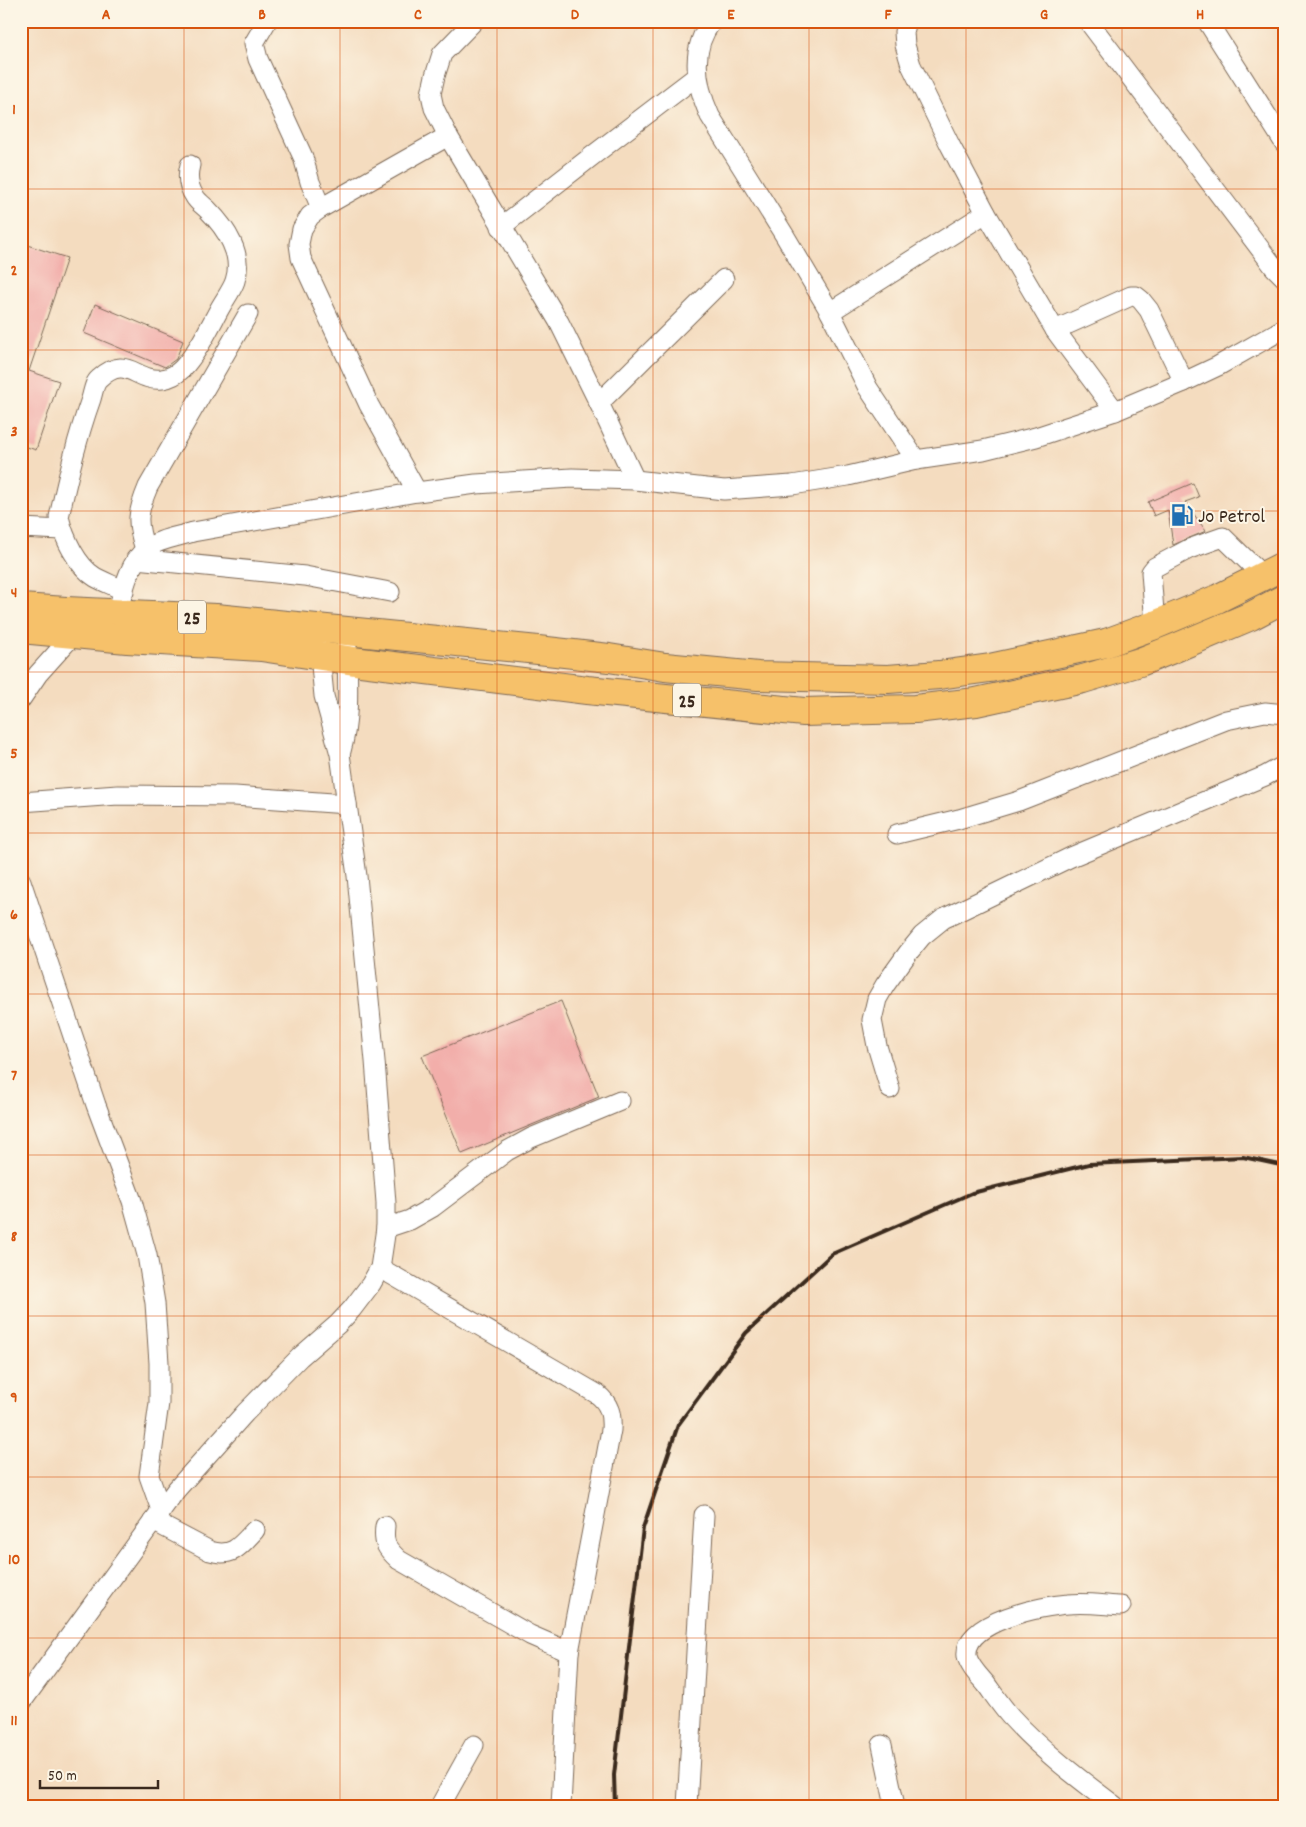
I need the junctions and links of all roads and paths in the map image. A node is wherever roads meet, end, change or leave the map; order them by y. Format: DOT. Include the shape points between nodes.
graph roads {
  1 [pos="268,21"];
  2 [pos="474,21"];
  3 [pos="712,21"];
  4 [pos="907,21"];
  5 [pos="1208,21"];
  6 [pos="1098,24"];
  7 [pos="697,76"];
  8 [pos="448,136"];
  9 [pos="1285,144"];
  10 [pos="190,165"];
  11 [pos="321,208"];
  12 [pos="986,213"];
  13 [pos="501,227"];
  14 [pos="1285,278"];
  15 [pos="724,279"];
  16 [pos="830,312"];
  17 [pos="248,314"];
  18 [pos="1285,328"];
  19 [pos="1055,330"];
  20 [pos="1184,382"];
  21 [pos="599,403"];
  22 [pos="1115,411"];
  23 [pos="916,460"];
  24 [pos="635,480"];
  25 [pos="417,492"];
  26 [pos="21,528"];
  27 [pos="62,530"];
  28 [pos="141,554"];
  29 [pos="1274,571"];
  30 [pos="390,592"];
  31 [pos="1285,598"];
  32 [pos="121,602"];
  33 [pos="21,608"];
  34 [pos="1155,625"];
  35 [pos="317,627"];
  36 [pos="21,629"];
  37 [pos="347,632"];
  38 [pos="74,634"];
  39 [pos="320,655"];
  40 [pos="346,660"];
  41 [pos="21,699"];
  42 [pos="1285,714"];
  43 [pos="340,754"];
  44 [pos="1285,765"];
  45 [pos="21,802"];
  46 [pos="347,804"];
  47 [pos="897,834"];
  48 [pos="21,881"];
  49 [pos="890,1089"];
  50 [pos="620,1101"];
  51 [pos="386,1228"];
  52 [pos="380,1268"];
  53 [pos="157,1515"];
  54 [pos="704,1516"];
  55 [pos="385,1526"];
  56 [pos="255,1530"];
  57 [pos="1121,1606"];
  58 [pos="569,1652"];
  59 [pos="21,1703"];
  60 [pos="474,1745"];
  61 [pos="882,1745"];
  62 [pos="440,1806"];
  63 [pos="561,1806"];
  64 [pos="688,1806"];
  65 [pos="895,1806"];
  66 [pos="1116,1806"];
  1 -- 11 [label="street" via="254,43 258,59 295,137"];
  2 -- 8 [label="street" via="442,54 435,76 431,94 434,108"];
  3 -- 7 [label="street" via="699,46"];
  4 -- 12 [label="street" via="905,45 912,65"];
  5 -- 9 [label="street"];
  6 -- 14 [label="street" via="1215,190"];
  7 -- 13 [label="street"];
  7 -- 16 [label="street" via="701,97 710,116"];
  8 -- 11 [label="street"];
  8 -- 13 [label="street"];
  10 -- 27 [label="street" via="189,185 195,198 224,227 234,247 238,265 235,282 195,352 178,372 160,379 119,367 97,380 79,433 59,517"];
  11 -- 25 [label="street" via="310,216 302,229 301,258 369,405"];
  12 -- 16 [label="street"];
  12 -- 19 [label="street"];
  13 -- 21 [label="street" via="558,322"];
  15 -- 21 [label="street"];
  16 -- 23 [label="street" via="868,388"];
  17 -- 28 [label="street" via="139,507"];
  18 -- 20 [label="street"];
  19 -- 20 [label="street" via="1136,296 1149,310"];
  19 -- 22 [label="street"];
  20 -- 22 [label="street"];
  21 -- 24 [label="street"];
  22 -- 23 [label="street" via="1036,438"];
  23 -- 24 [label="street" via="792,486 753,489 724,490"];
  24 -- 25 [label="street" via="572,478 476,484"];
  25 -- 28 [label="street" via="193,532 159,542"];
  26 -- 27 [label="street"];
  27 -- 32 [label="street" via="76,557"];
  28 -- 30 [label="street" via="305,576"];
  28 -- 32 [label="street"];
  29 -- 34 [label="highway, 25"];
  29 -- 34 [label="street" via="1223,537 1189,549 1155,567 1152,572"];
  31 -- 40 [label="highway, 25" via="1251,616 1140,662 1083,679 976,702 915,709 804,712 587,690"];
  32 -- 33 [label="highway, 25"];
  32 -- 35 [label="highway, 25" via="216,618"];
  34 -- 37 [label="highway, 25" via="1106,643 990,668 888,679 758,676"];
  35 -- 37 [label="highway, 25"];
  35 -- 39 [label="street"];
  36 -- 38 [label="highway, 25"];
  37 -- 40 [label="street"];
  38 -- 39 [label="highway, 25" via="261,647"];
  38 -- 41 [label="street" via="38,674"];
  39 -- 40 [label="highway, 25"];
  39 -- 43 [label="street" via="324,696"];
  40 -- 43 [label="street" via="345,734"];
  42 -- 47 [label="street" via="1265,712 1226,720 1019,800"];
  43 -- 46 [label="street"];
  44 -- 49 [label="street" via="1071,857 943,919 922,936 877,1000 872,1020"];
  45 -- 46 [label="street" via="118,795 235,796"];
  46 -- 51 [label="street" via="374,1051"];
  48 -- 53 [label="street" via="96,1106 132,1201 147,1255 155,1303 159,1373 159,1403 149,1476"];
  50 -- 51 [label="street" via="507,1151 433,1207"];
  51 -- 52 [label="street"];
  52 -- 53 [label="street" via="347,1314 245,1413"];
  52 -- 58 [label="street" via="598,1394 608,1405 611,1430"];
  53 -- 56 [label="street" via="219,1554 237,1549"];
  53 -- 59 [label="street"];
  54 -- 64 [label="street"];
  55 -- 58 [label="street" via="383,1539 399,1560 530,1635"];
  57 -- 66 [label="street" via="1069,1604 1000,1620 970,1641 967,1655 973,1669 1012,1717 1048,1753"];
  58 -- 63 [label="street"];
  60 -- 62 [label="street"];
  61 -- 65 [label="street"];
}
